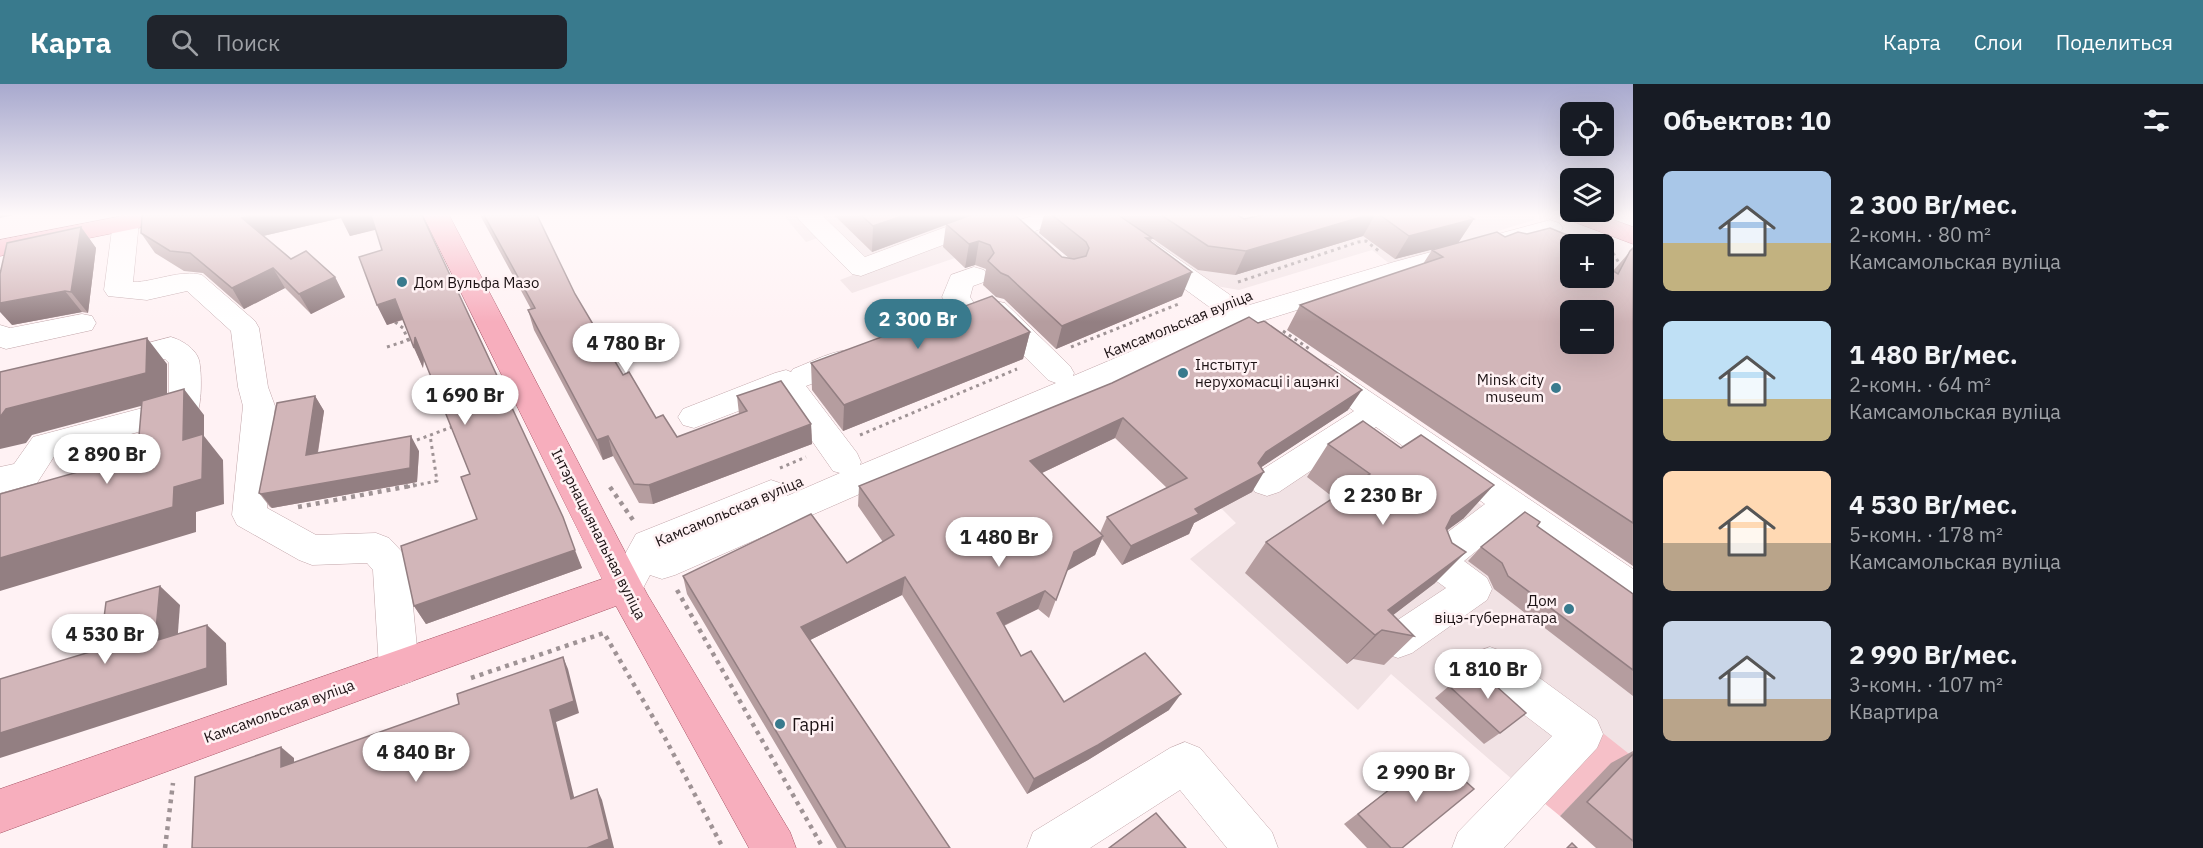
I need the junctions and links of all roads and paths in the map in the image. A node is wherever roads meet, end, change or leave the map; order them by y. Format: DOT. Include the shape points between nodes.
graph roads {
  1 [pos="115,251"];
  2 [pos="454,251"];
  3 [pos="844,251"];
  4 [pos="906,251"];
  5 [pos="1042,251"];
  6 [pos="1149,251"];
  7 [pos="1339,251"];
  8 [pos="1379,251"];
  9 [pos="1467,251"];
  10 [pos="1372,253"];
  11 [pos="1614,255"];
  12 [pos="1403,268"];
  13 [pos="1623,271"];
  14 [pos="1067,273"];
  15 [pos="974,276"];
  16 [pos="1224,304"];
  17 [pos="82,322"];
  18 [pos="395,322"];
  19 [pos="0,335"];
  20 [pos="418,337"];
  21 [pos="408,340"];
  22 [pos="387,347"];
  23 [pos="880,348"];
  24 [pos="1050,366"];
  25 [pos="92,367"];
  26 [pos="804,376"];
  27 [pos="1367,405"];
  28 [pos="1022,412"];
  29 [pos="694,417"];
  30 [pos="452,427"];
  31 [pos="430,435"];
  32 [pos="417,440"];
  33 [pos="840,454"];
  34 [pos="779,468"];
  35 [pos="0,480"];
  36 [pos="1268,483"];
  37 [pos="49,494"];
  38 [pos="1510,504"];
  39 [pos="0,508"];
  40 [pos="249,515"];
  41 [pos="662,564"];
  42 [pos="625,587"];
  43 [pos="1633,588"];
  44 [pos="604,633"];
  45 [pos="1398,641"];
  46 [pos="1490,665"];
  47 [pos="399,668"];
  48 [pos="173,779"];
  49 [pos="0,811"];
  50 [pos="165,848"];
  51 [pos="723,848"];
  52 [pos="774,848"];
  53 [pos="823,848"];
  54 [pos="1049,848"];
  55 [pos="1256,848"];
  56 [pos="1474,848"];
  1 -- 40 [label="street" via="118,290 147,291 192,281 245,328 259,406"];
  2 -- 42 [label="main road, Інтэрнацыянальная вуліца"];
  3 -- 4 [label="street" via="861,268"];
  5 -- 14 [label="street"];
  6 -- 16 [label="street"];
  7 -- 16 [label="path"];
  8 -- 12 [label="path"];
  9 -- 12 [label="street, Камсамольская вуліца"];
  10 -- 16 [label="street, Камсамольская вуліца"];
  11 -- 13 [label="path"];
  12 -- 16 [label="street, Камсамольская вуліца"];
  15 -- 24 [label="street" via="961,282 956,297 957,319 992,307"];
  16 -- 24 [label="street, Камсамольская вуліца"];
  16 -- 24 [label="path"];
  16 -- 27 [label="street"];
  16 -- 28 [label="street, Камсамольская вуліца"];
  17 -- 19 [label="street" via="6,339"];
  18 -- 21 [label="path"];
  20 -- 21 [label="path"];
  21 -- 22 [label="path"];
  23 -- 26 [label="street"];
  24 -- 28 [label="street, Камсамольская вуліца"];
  24 -- 33 [label="path"];
  25 -- 35 [label="street" via="171,347 184,360 185,408 44,446 25,474"];
  27 -- 36 [label="street"];
  27 -- 38 [label="street"];
  28 -- 33 [label="street, Камсамольская вуліца"];
  28 -- 41 [label="street, Камсамольская вуліца"];
  29 -- 33 [label="street" via="786,381"];
  30 -- 31 [label="path"];
  31 -- 32 [label="path"];
  31 -- 40 [label="path" via="437,481"];
  33 -- 34 [label="path"];
  33 -- 42 [label="street, Камсамольская вуліца" via="649,544"];
  37 -- 39 [label="street"];
  38 -- 43 [label="street"];
  38 -- 45 [label="street" via="1437,561 1474,589"];
  40 -- 47 [label="street" via="312,550 376,548 391,566"];
  41 -- 53 [label="path"];
  42 -- 47 [label="main road, Камсамольская вуліца"];
  42 -- 52 [label="main road, Інтэрнацыянальная вуліца"];
  44 -- 51 [label="path"];
  46 -- 56 [label="street" via="1582,734"];
  47 -- 49 [label="main road, Камсамольская вуліца"];
  48 -- 50 [label="path"];
  54 -- 55 [label="street" via="1185,763"];
}
